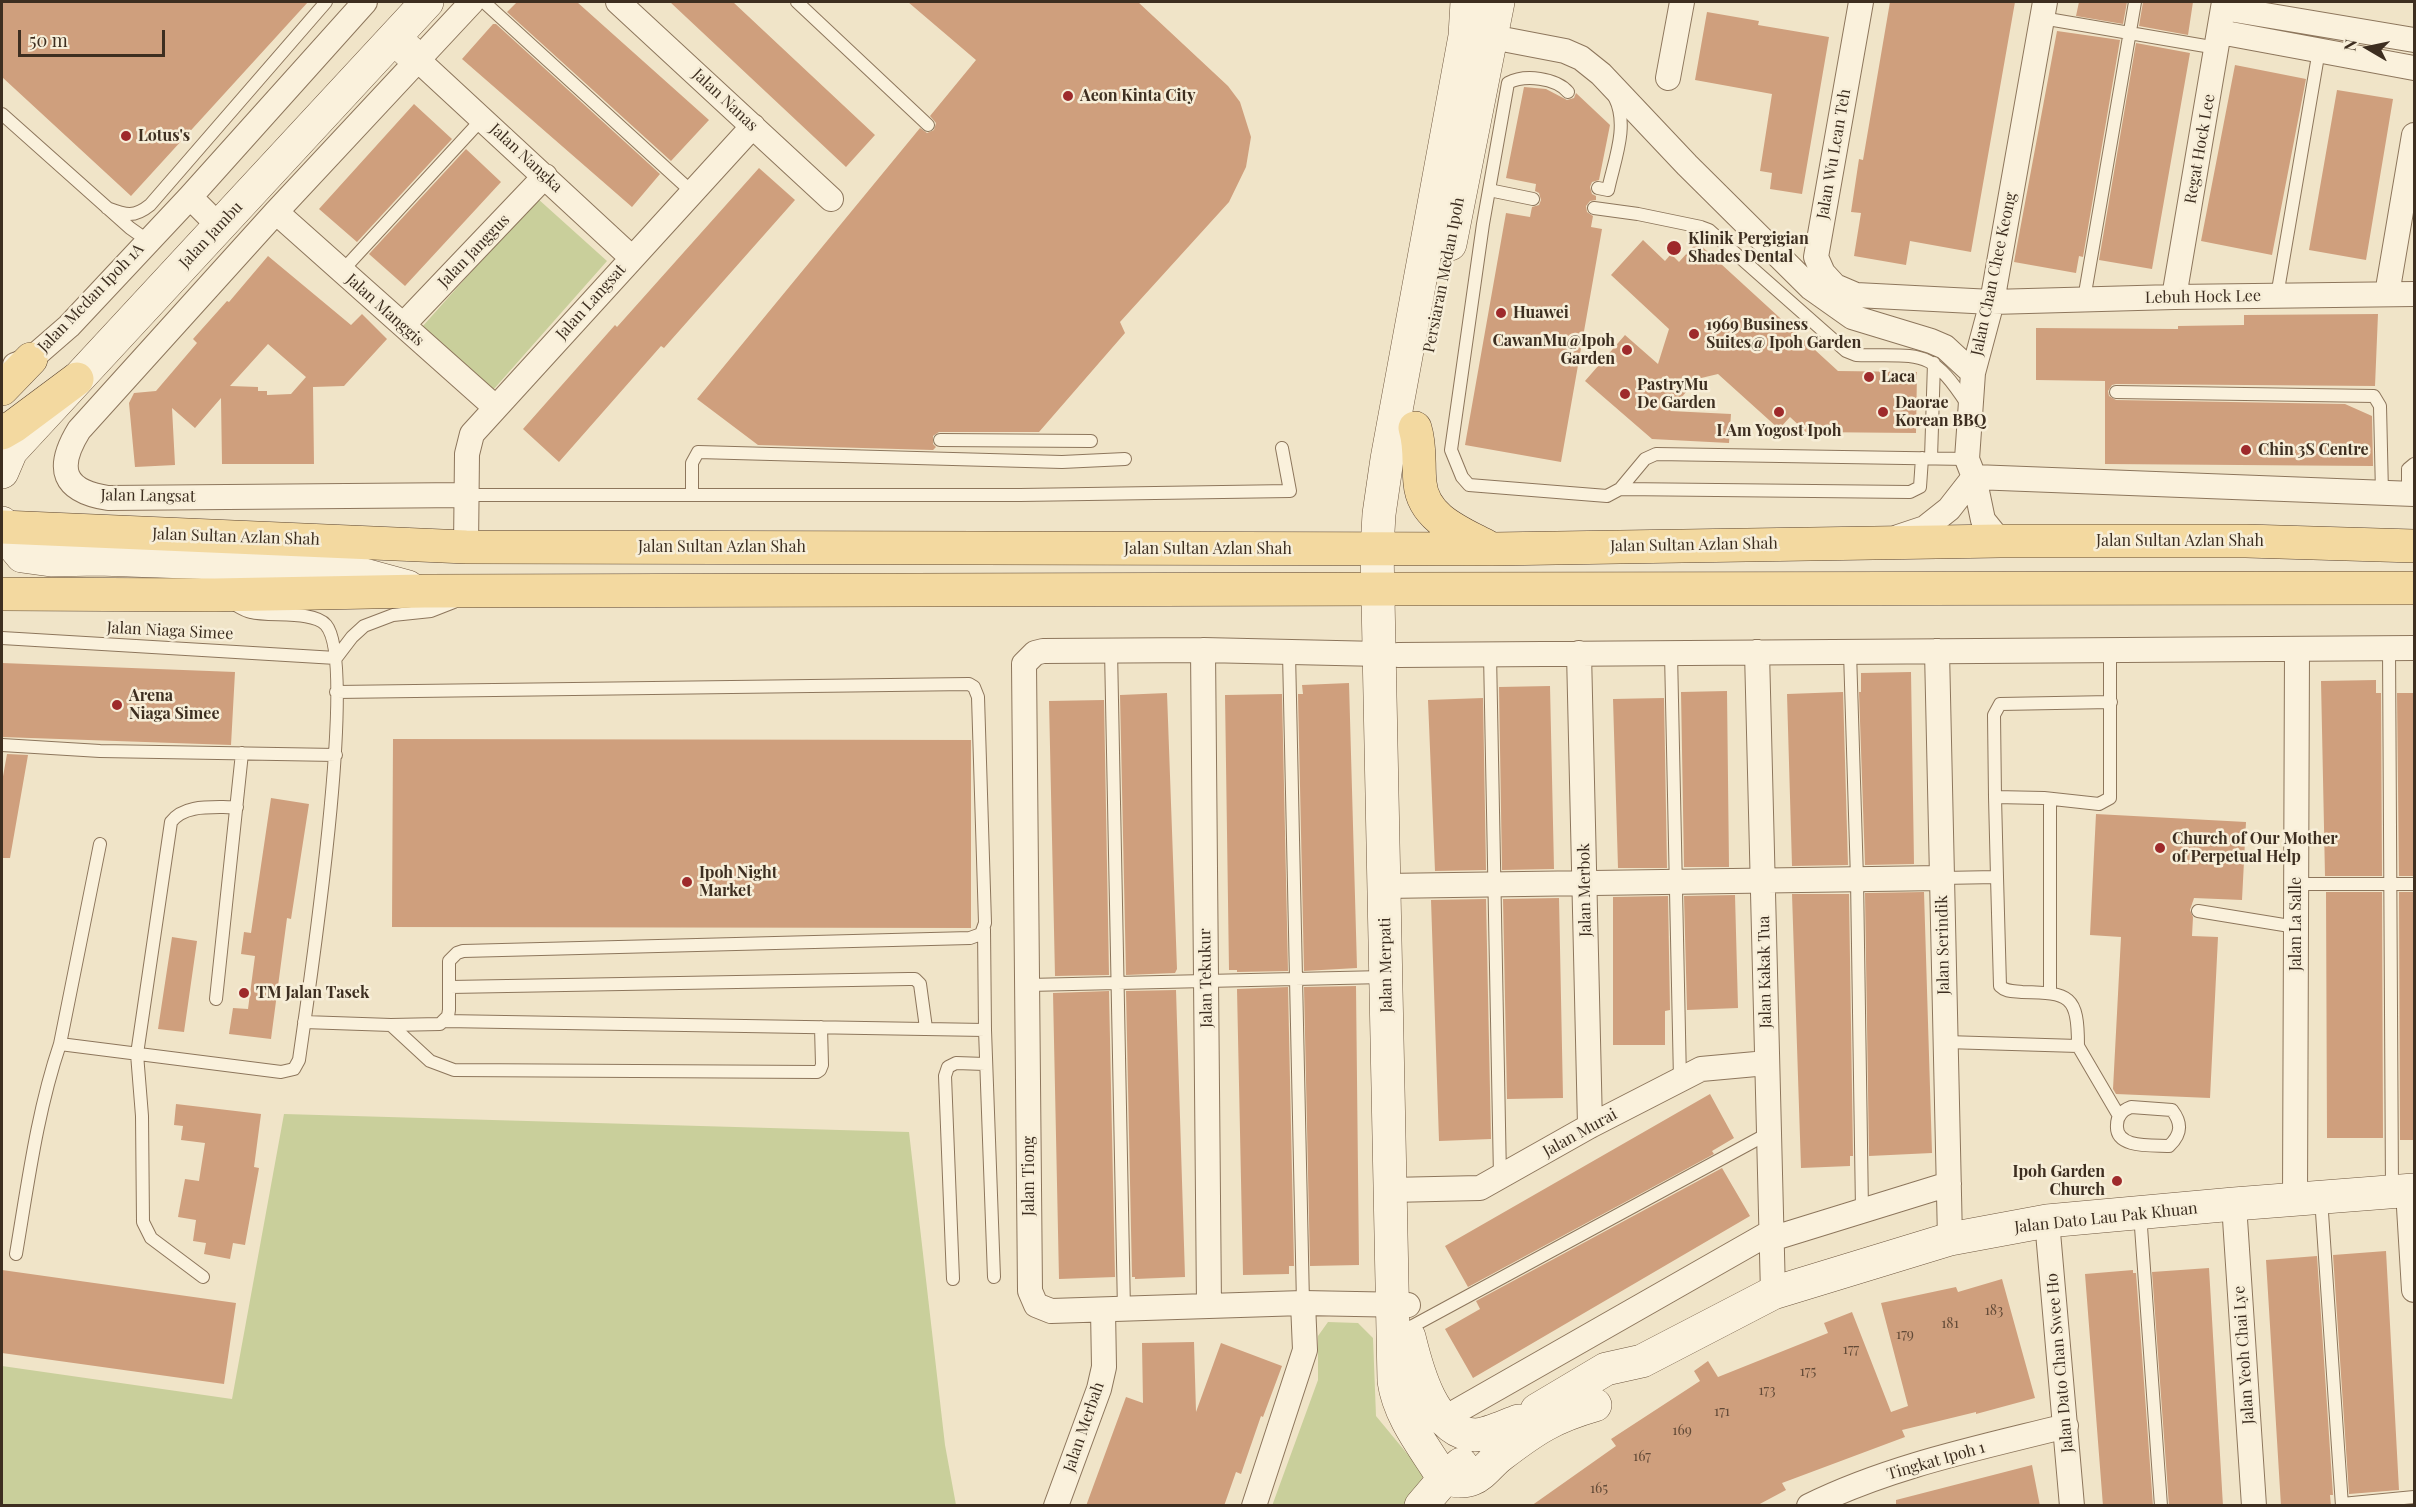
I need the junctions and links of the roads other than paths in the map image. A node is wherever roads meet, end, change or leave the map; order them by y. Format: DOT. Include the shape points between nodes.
graph roads {
  1 [pos="326,2"];
  2 [pos="364,2"];
  3 [pos="427,2"];
  4 [pos="472,2"];
  5 [pos="484,2"];
  6 [pos="618,2"];
  7 [pos="797,2"];
  8 [pos="1467,2"];
  9 [pos="1498,2"];
  10 [pos="1682,2"];
  11 [pos="2135,2"];
  12 [pos="1854,3"];
  13 [pos="2224,5"];
  14 [pos="2043,10"];
  15 [pos="2130,33"];
  16 [pos="1492,37"];
  17 [pos="394,38"];
  18 [pos="2218,40"];
  19 [pos="2415,40"];
  20 [pos="2319,50"];
  21 [pos="418,60"];
  22 [pos="2415,68"];
  23 [pos="1602,74"];
  24 [pos="1668,78"];
  25 [pos="1568,92"];
  26 [pos="2,114"];
  27 [pos="483,118"];
  28 [pos="928,125"];
  29 [pos="753,126"];
  30 [pos="2415,135"];
  31 [pos="545,176"];
  32 [pos="1490,190"];
  33 [pos="692,192"];
  34 [pos="190,197"];
  35 [pos="831,199"];
  36 [pos="1533,199"];
  37 [pos="107,208"];
  38 [pos="276,212"];
  39 [pos="219,226"];
  40 [pos="147,240"];
  41 [pos="632,258"];
  42 [pos="342,271"];
  43 [pos="2387,294"];
  44 [pos="2415,294"];
  45 [pos="2277,296"];
  46 [pos="2174,297"];
  47 [pos="2084,299"];
  48 [pos="1992,302"];
  49 [pos="403,325"];
  50 [pos="32,359"];
  51 [pos="1934,363"];
  52 [pos="2,370"];
  53 [pos="1973,373"];
  54 [pos="77,379"];
  55 [pos="2,389"];
  56 [pos="2116,392"];
  57 [pos="495,407"];
  58 [pos="1971,410"];
  59 [pos="1415,428"];
  60 [pos="79,430"];
  61 [pos="2,433"];
  62 [pos="940,440"];
  63 [pos="1091,441"];
  64 [pos="1282,448"];
  65 [pos="1927,458"];
  66 [pos="1125,459"];
  67 [pos="2415,464"];
  68 [pos="1970,468"];
  69 [pos="2,472"];
  70 [pos="1620,489"];
  71 [pos="2382,493"];
  72 [pos="2411,494"];
  73 [pos="466,495"];
  74 [pos="692,495"];
  75 [pos="2,526"];
  76 [pos="2001,541"];
  77 [pos="1885,542"];
  78 [pos="2415,546"];
  79 [pos="466,547"];
  80 [pos="1388,549"];
  81 [pos="1493,549"];
  82 [pos="1388,589"];
  83 [pos="2406,590"];
  84 [pos="424,591"];
  85 [pos="479,592"];
  86 [pos="215,595"];
  87 [pos="7,598"];
  88 [pos="2,638"];
  89 [pos="2389,648"];
  90 [pos="2415,648"];
  91 [pos="2297,649"];
  92 [pos="1111,650"];
  93 [pos="1203,650"];
  94 [pos="2110,650"];
  95 [pos="1937,651"];
  96 [pos="1757,652"];
  97 [pos="1850,652"];
  98 [pos="1289,653"];
  99 [pos="1579,653"];
  100 [pos="1671,653"];
  101 [pos="1389,654"];
  102 [pos="1490,654"];
  103 [pos="336,657"];
  104 [pos="336,692"];
  105 [pos="2111,702"];
  106 [pos="2,746"];
  107 [pos="242,753"];
  108 [pos="336,755"];
  109 [pos="1995,797"];
  110 [pos="2050,799"];
  111 [pos="237,807"];
  112 [pos="100,844"];
  113 [pos="1997,877"];
  114 [pos="1941,878"];
  115 [pos="1857,879"];
  116 [pos="1763,881"];
  117 [pos="1676,882"];
  118 [pos="1585,884"];
  119 [pos="2296,884"];
  120 [pos="2390,884"];
  121 [pos="2415,884"];
  122 [pos="1495,885"];
  123 [pos="1393,886"];
  124 [pos="2198,911"];
  125 [pos="2296,927"];
  126 [pos="984,929"];
  127 [pos="1395,977"];
  128 [pos="1296,979"];
  129 [pos="1207,981"];
  130 [pos="1118,983"];
  131 [pos="1028,985"];
  132 [pos="450,987"];
  133 [pos="2050,992"];
  134 [pos="216,999"];
  135 [pos="445,1021"];
  136 [pos="304,1022"];
  137 [pos="391,1025"];
  138 [pos="821,1027"];
  139 [pos="926,1028"];
  140 [pos="985,1030"];
  141 [pos="1946,1042"];
  142 [pos="60,1044"];
  143 [pos="2078,1046"];
  144 [pos="137,1054"];
  145 [pos="985,1064"];
  146 [pos="1767,1064"];
  147 [pos="1680,1080"];
  148 [pos="2119,1116"];
  149 [pos="1590,1126"];
  150 [pos="1769,1133"];
  151 [pos="1500,1177"];
  152 [pos="1949,1184"];
  153 [pos="1398,1190"];
  154 [pos="2405,1191"];
  155 [pos="2308,1198"];
  156 [pos="2234,1204"];
  157 [pos="1862,1210"];
  158 [pos="2140,1212"];
  159 [pos="2047,1221"];
  160 [pos="1771,1236"];
  161 [pos="1950,1239"];
  162 [pos="16,1254"];
  163 [pos="203,1277"];
  164 [pos="994,1277"];
  165 [pos="953,1279"];
  166 [pos="2415,1290"];
  167 [pos="1773,1293"];
  168 [pos="1303,1304"];
  169 [pos="1209,1306"];
  170 [pos="1114,1310"];
  171 [pos="1405,1319"];
  172 [pos="1642,1361"];
  173 [pos="1443,1419"];
  174 [pos="1519,1421"];
  175 [pos="2066,1426"];
  176 [pos="1455,1487"];
  177 [pos="2415,1497"];
  178 [pos="2342,1505"];
  179 [pos="1056,1506"];
  180 [pos="1254,1506"];
  181 [pos="1420,1506"];
  182 [pos="1809,1506"];
  183 [pos="2072,1506"];
  184 [pos="2161,1506"];
  185 [pos="2254,1506"];
  1 -- 37 [label="lane" via="150,205 140,214 128,215"];
  2 -- 34 [label="street, Jalan Medan Ipoh 1A"];
  3 -- 17 [label="main road, Jalan Jambu"];
  4 -- 21 [label="street, Jalan Jambu"];
  5 -- 33 [label="lane"];
  6 -- 29 [label="street, Jalan Nanas"];
  7 -- 28 [label="lane"];
  8 -- 80 [label="main road, Persiaran Medan Ipoh" via="1463,47 1379,514"];
  9 -- 16 [label="main road, Persiaran Medan Ipoh"];
  10 -- 24 [label="street"];
  11 -- 15 [label="lane"];
  12 -- 48 [label="street, Jalan Wu Lean Teh" via="1816,257 1823,273 1835,286 1856,295"];
  13 -- 18 [label="street, Regat Hock Lee"];
  13 -- 19 [label="street"];
  14 -- 15 [label="lane"];
  14 -- 48 [label="street, Jalan Chan Chee Keong"];
  15 -- 18 [label="lane"];
  15 -- 47 [label="lane"];
  16 -- 23 [label="street" via="1565,51"];
  16 -- 59 [label="main road, Persiaran Medan Ipoh"];
  17 -- 21 [label="main road"];
  17 -- 39 [label="main road, Jalan Jambu"];
  18 -- 20 [label="street"];
  18 -- 46 [label="street, Regat Hock Lee"];
  20 -- 22 [label="street"];
  20 -- 45 [label="lane"];
  21 -- 27 [label="street, Jalan Nangka"];
  21 -- 38 [label="street, Jalan Jambu"];
  23 -- 51 [label="lane" via="1622,118 1600,209 1709,230 1850,354 1912,356"];
  23 -- 53 [label="street" via="1686,165 1811,288 1852,317 1945,347"];
  25 -- 32 [label="lane" via="1559,84 1524,77 1508,83"];
  26 -- 37 [label="lane"];
  27 -- 31 [label="street, Jalan Nangka"];
  27 -- 42 [label="lane"];
  29 -- 33 [label="street, Jalan Langsat"];
  29 -- 35 [label="street, Jalan Nanas"];
  30 -- 43 [label="street"];
  31 -- 41 [label="street, Jalan Nangka"];
  31 -- 49 [label="street, Jalan Janggus"];
  32 -- 36 [label="lane"];
  32 -- 70 [label="lane" via="1452,446 1462,477 1474,486 1596,496 1607,496"];
  33 -- 41 [label="street, Jalan Langsat"];
  34 -- 39 [label="street"];
  34 -- 40 [label="street, Jalan Medan Ipoh 1A"];
  37 -- 40 [label="lane"];
  38 -- 42 [label="street, Jalan Manggis"];
  38 -- 60 [label="street, Jalan Jambu"];
  39 -- 54 [label="main road, Jalan Jambu"];
  40 -- 50 [label="street, Jalan Medan Ipoh 1A" via="69,326"];
  41 -- 57 [label="street, Jalan Langsat"];
  42 -- 49 [label="street, Jalan Manggis"];
  43 -- 44 [label="street, Lebuh Hock Lee"];
  43 -- 45 [label="street, Lebuh Hock Lee"];
  45 -- 46 [label="street, Lebuh Hock Lee"];
  46 -- 47 [label="street, Lebuh Hock Lee"];
  47 -- 48 [label="street, Lebuh Hock Lee"];
  48 -- 53 [label="street, Jalan Chan Chee Keong"];
  49 -- 57 [label="street, Jalan Manggis"];
  50 -- 52 [label="street, Jalan Medan Ipoh 1A"];
  50 -- 55 [label="main road"];
  51 -- 58 [label="lane" via="1953,382"];
  51 -- 65 [label="lane"];
  53 -- 58 [label="street, Jalan Chan Chee Keong"];
  54 -- 61 [label="main road"];
  54 -- 69 [label="main road, Jalan Jambu" via="11,451"];
  56 -- 71 [label="lane" via="2374,396 2380,406"];
  57 -- 73 [label="street, Jalan Langsat" via="469,442"];
  58 -- 68 [label="street, Jalan Chan Chee Keong"];
  59 -- 80 [label="main road, Persiaran Medan Ipoh"];
  59 -- 81 [label="main road" via="1420,487 1433,513 1446,525"];
  60 -- 73 [label="street, Jalan Langsat" via="70,446 67,475 72,485 87,495"];
  62 -- 63 [label="lane"];
  64 -- 74 [label="lane" via="1290,492"];
  65 -- 68 [label="lane"];
  65 -- 70 [label="lane" via="1652,454"];
  65 -- 70 [label="lane" via="1920,487 1910,492"];
  66 -- 74 [label="lane" via="1062,462 698,452 692,463"];
  67 -- 72 [label="lane" via="2408,469"];
  68 -- 71 [label="street"];
  68 -- 76 [label="street, Jalan Chan Chee Keong" via="1983,520"];
  68 -- 77 [label="street" via="1948,509 1925,528"];
  71 -- 72 [label="street"];
  73 -- 74 [label="lane"];
  73 -- 79 [label="street, Jalan Langsat"];
  75 -- 79 [label="main road, Jalan Sultan Azlan Shah"];
  75 -- 84 [label="main road" via="22,556 307,566 364,575"];
  76 -- 77 [label="main road, Jalan Sultan Azlan Shah"];
  76 -- 78 [label="main road, Jalan Sultan Azlan Shah"];
  77 -- 81 [label="main road, Jalan Sultan Azlan Shah"];
  79 -- 80 [label="main road, Jalan Sultan Azlan Shah"];
  80 -- 81 [label="main road, Jalan Sultan Azlan Shah"];
  80 -- 82 [label="main road, Jalan Merpati"];
  82 -- 83 [label="main road"];
  82 -- 85 [label="main road"];
  82 -- 101 [label="main road, Jalan Merpati"];
  84 -- 85 [label="main road"];
  84 -- 86 [label="main road"];
  85 -- 103 [label="lane" via="430,611 393,615 364,626"];
  86 -- 87 [label="main road"];
  86 -- 103 [label="lane" via="250,612 315,618 332,634"];
  88 -- 103 [label="lane, Jalan Niaga Simee"];
  89 -- 90 [label="street"];
  89 -- 91 [label="street"];
  89 -- 120 [label="lane"];
  91 -- 94 [label="street"];
  91 -- 119 [label="street, Jalan La Salle"];
  92 -- 93 [label="street"];
  92 -- 130 [label="lane"];
  92 -- 131 [label="street, Jalan Tiong" via="1035,653 1024,664"];
  93 -- 98 [label="street"];
  93 -- 129 [label="street, Jalan Tekukur"];
  94 -- 95 [label="street"];
  94 -- 105 [label="lane"];
  95 -- 97 [label="street"];
  95 -- 114 [label="street, Jalan Serindik"];
  96 -- 97 [label="street"];
  96 -- 100 [label="street"];
  96 -- 116 [label="street, Jalan Kakak Tua"];
  97 -- 115 [label="lane"];
  98 -- 101 [label="street"];
  98 -- 128 [label="lane"];
  99 -- 100 [label="street"];
  99 -- 102 [label="street"];
  99 -- 118 [label="street, Jalan Merbok"];
  100 -- 117 [label="lane"];
  101 -- 102 [label="street"];
  101 -- 123 [label="main road, Jalan Merpati"];
  102 -- 122 [label="lane"];
  103 -- 104 [label="lane"];
  104 -- 108 [label="lane"];
  104 -- 126 [label="lane" via="969,684 978,697"];
  105 -- 109 [label="lane" via="2000,704 1994,714"];
  105 -- 110 [label="lane" via="2110,798 2099,804"];
  106 -- 107 [label="lane"];
  107 -- 108 [label="lane"];
  107 -- 111 [label="lane"];
  108 -- 136 [label="lane"];
  109 -- 110 [label="lane"];
  109 -- 113 [label="lane"];
  110 -- 133 [label="lane"];
  111 -- 134 [label="lane"];
  111 -- 144 [label="lane" via="189,809 171,822"];
  112 -- 142 [label="lane"];
  113 -- 114 [label="lane"];
  113 -- 133 [label="lane" via="2000,986 2010,991"];
  114 -- 115 [label="street"];
  114 -- 141 [label="street, Jalan Serindik"];
  115 -- 116 [label="street"];
  115 -- 157 [label="lane"];
  116 -- 117 [label="street"];
  116 -- 146 [label="street, Jalan Kakak Tua"];
  117 -- 118 [label="street"];
  117 -- 147 [label="lane"];
  118 -- 122 [label="street"];
  118 -- 149 [label="street, Jalan Merbok"];
  119 -- 120 [label="lane"];
  119 -- 125 [label="street, Jalan La Salle"];
  120 -- 121 [label="lane"];
  120 -- 154 [label="lane"];
  122 -- 123 [label="street"];
  122 -- 151 [label="lane"];
  123 -- 127 [label="main road, Jalan Merpati"];
  124 -- 125 [label="lane"];
  125 -- 155 [label="street, Jalan La Salle"];
  126 -- 132 [label="lane" via="970,938 463,951 449,961"];
  126 -- 140 [label="lane"];
  127 -- 128 [label="lane"];
  127 -- 153 [label="main road, Jalan Merpati"];
  128 -- 129 [label="lane"];
  128 -- 168 [label="lane"];
  129 -- 130 [label="lane"];
  129 -- 169 [label="street, Jalan Tekukur"];
  130 -- 131 [label="lane"];
  130 -- 170 [label="lane"];
  131 -- 170 [label="street, Jalan Tiong" via="1031,1299 1051,1311"];
  132 -- 135 [label="lane"];
  132 -- 139 [label="lane" via="909,979 920,984"];
  133 -- 143 [label="lane" via="2062,995 2074,1008"];
  135 -- 137 [label="lane" via="434,1025"];
  135 -- 138 [label="lane"];
  136 -- 137 [label="lane"];
  136 -- 144 [label="lane" via="298,1065 289,1072"];
  137 -- 138 [label="lane" via="430,1061 454,1070 816,1072 822,1065"];
  138 -- 139 [label="lane"];
  139 -- 140 [label="lane"];
  140 -- 145 [label="lane"];
  141 -- 143 [label="lane"];
  141 -- 152 [label="street, Jalan Serindik"];
  142 -- 144 [label="lane"];
  142 -- 162 [label="lane" via="38,1124"];
  143 -- 148 [label="lane"];
  144 -- 163 [label="lane" via="143,1222 151,1238"];
  145 -- 164 [label="lane"];
  145 -- 165 [label="lane" via="956,1063 948,1067 945,1076"];
  146 -- 147 [label="street, Jalan Murai" via="1707,1068"];
  146 -- 150 [label="street, Jalan Kakak Tua"];
  147 -- 149 [label="street, Jalan Murai"];
  148 -- 148 [label="lane" via="2131,1107 2172,1110 2180,1128 2169,1146 2131,1143 2122,1138 2116,1127"];
  149 -- 151 [label="street, Jalan Murai"];
  150 -- 160 [label="street, Jalan Kakak Tua"];
  150 -- 171 [label="lane"];
  151 -- 153 [label="street, Jalan Murai" via="1480,1188"];
  152 -- 157 [label="street"];
  152 -- 161 [label="street, Jalan Serindik"];
  153 -- 171 [label="main road, Jalan Merpati"];
  154 -- 155 [label="main road, Jalan Dato Lau Pak Khuan"];
  154 -- 166 [label="street"];
  155 -- 156 [label="main road, Jalan Dato Lau Pak Khuan"];
  155 -- 178 [label="lane"];
  156 -- 158 [label="main road, Jalan Dato Lau Pak Khuan"];
  156 -- 185 [label="street, Jalan Yeoh Chai Lye"];
  157 -- 160 [label="street"];
  158 -- 159 [label="main road, Jalan Dato Lau Pak Khuan"];
  158 -- 184 [label="lane"];
  159 -- 161 [label="main road, Jalan Dato Lau Pak Khuan"];
  159 -- 175 [label="street, Jalan Dato Chan Swee Ho"];
  160 -- 167 [label="street, Jalan Kakak Tua"];
  160 -- 173 [label="street"];
  161 -- 167 [label="main road, Jalan Dato Lau Pak Khuan"];
  167 -- 172 [label="main road, Jalan Dato Lau Pak Khuan"];
  168 -- 169 [label="street, Jalan Tiong"];
  168 -- 171 [label="street, Jalan Tiong"];
  168 -- 180 [label="street" via="1305,1350"];
  169 -- 170 [label="street, Jalan Tiong"];
  170 -- 179 [label="street, Jalan Merbah" via="1099,1389"];
  171 -- 173 [label="main road" via="1419,1375"];
  171 -- 176 [label="main road, Jalan Merpati" via="1412,1389"];
  171 -- 176 [label="main road, Jalan Merpati" via="1394,1381 1396,1396"];
  172 -- 174 [label="main road, Jalan Dato Lau Pak Khuan" via="1606,1369"];
  172 -- 176 [label="main road, Jalan Dato Lau Pak Khuan" via="1595,1405 1539,1427 1476,1478"];
  173 -- 174 [label="main road" via="1457,1430 1478,1435"];
  174 -- 176 [label="main road, Jalan Dato Lau Pak Khuan"];
  175 -- 182 [label="street, Tingkat Ipoh 1" via="1898,1470"];
  175 -- 183 [label="street, Jalan Dato Chan Swee Ho"];
  176 -- 181 [label="main road, Jalan Dato Lau Pak Khuan"];
  177 -- 178 [label="lane"];
}
